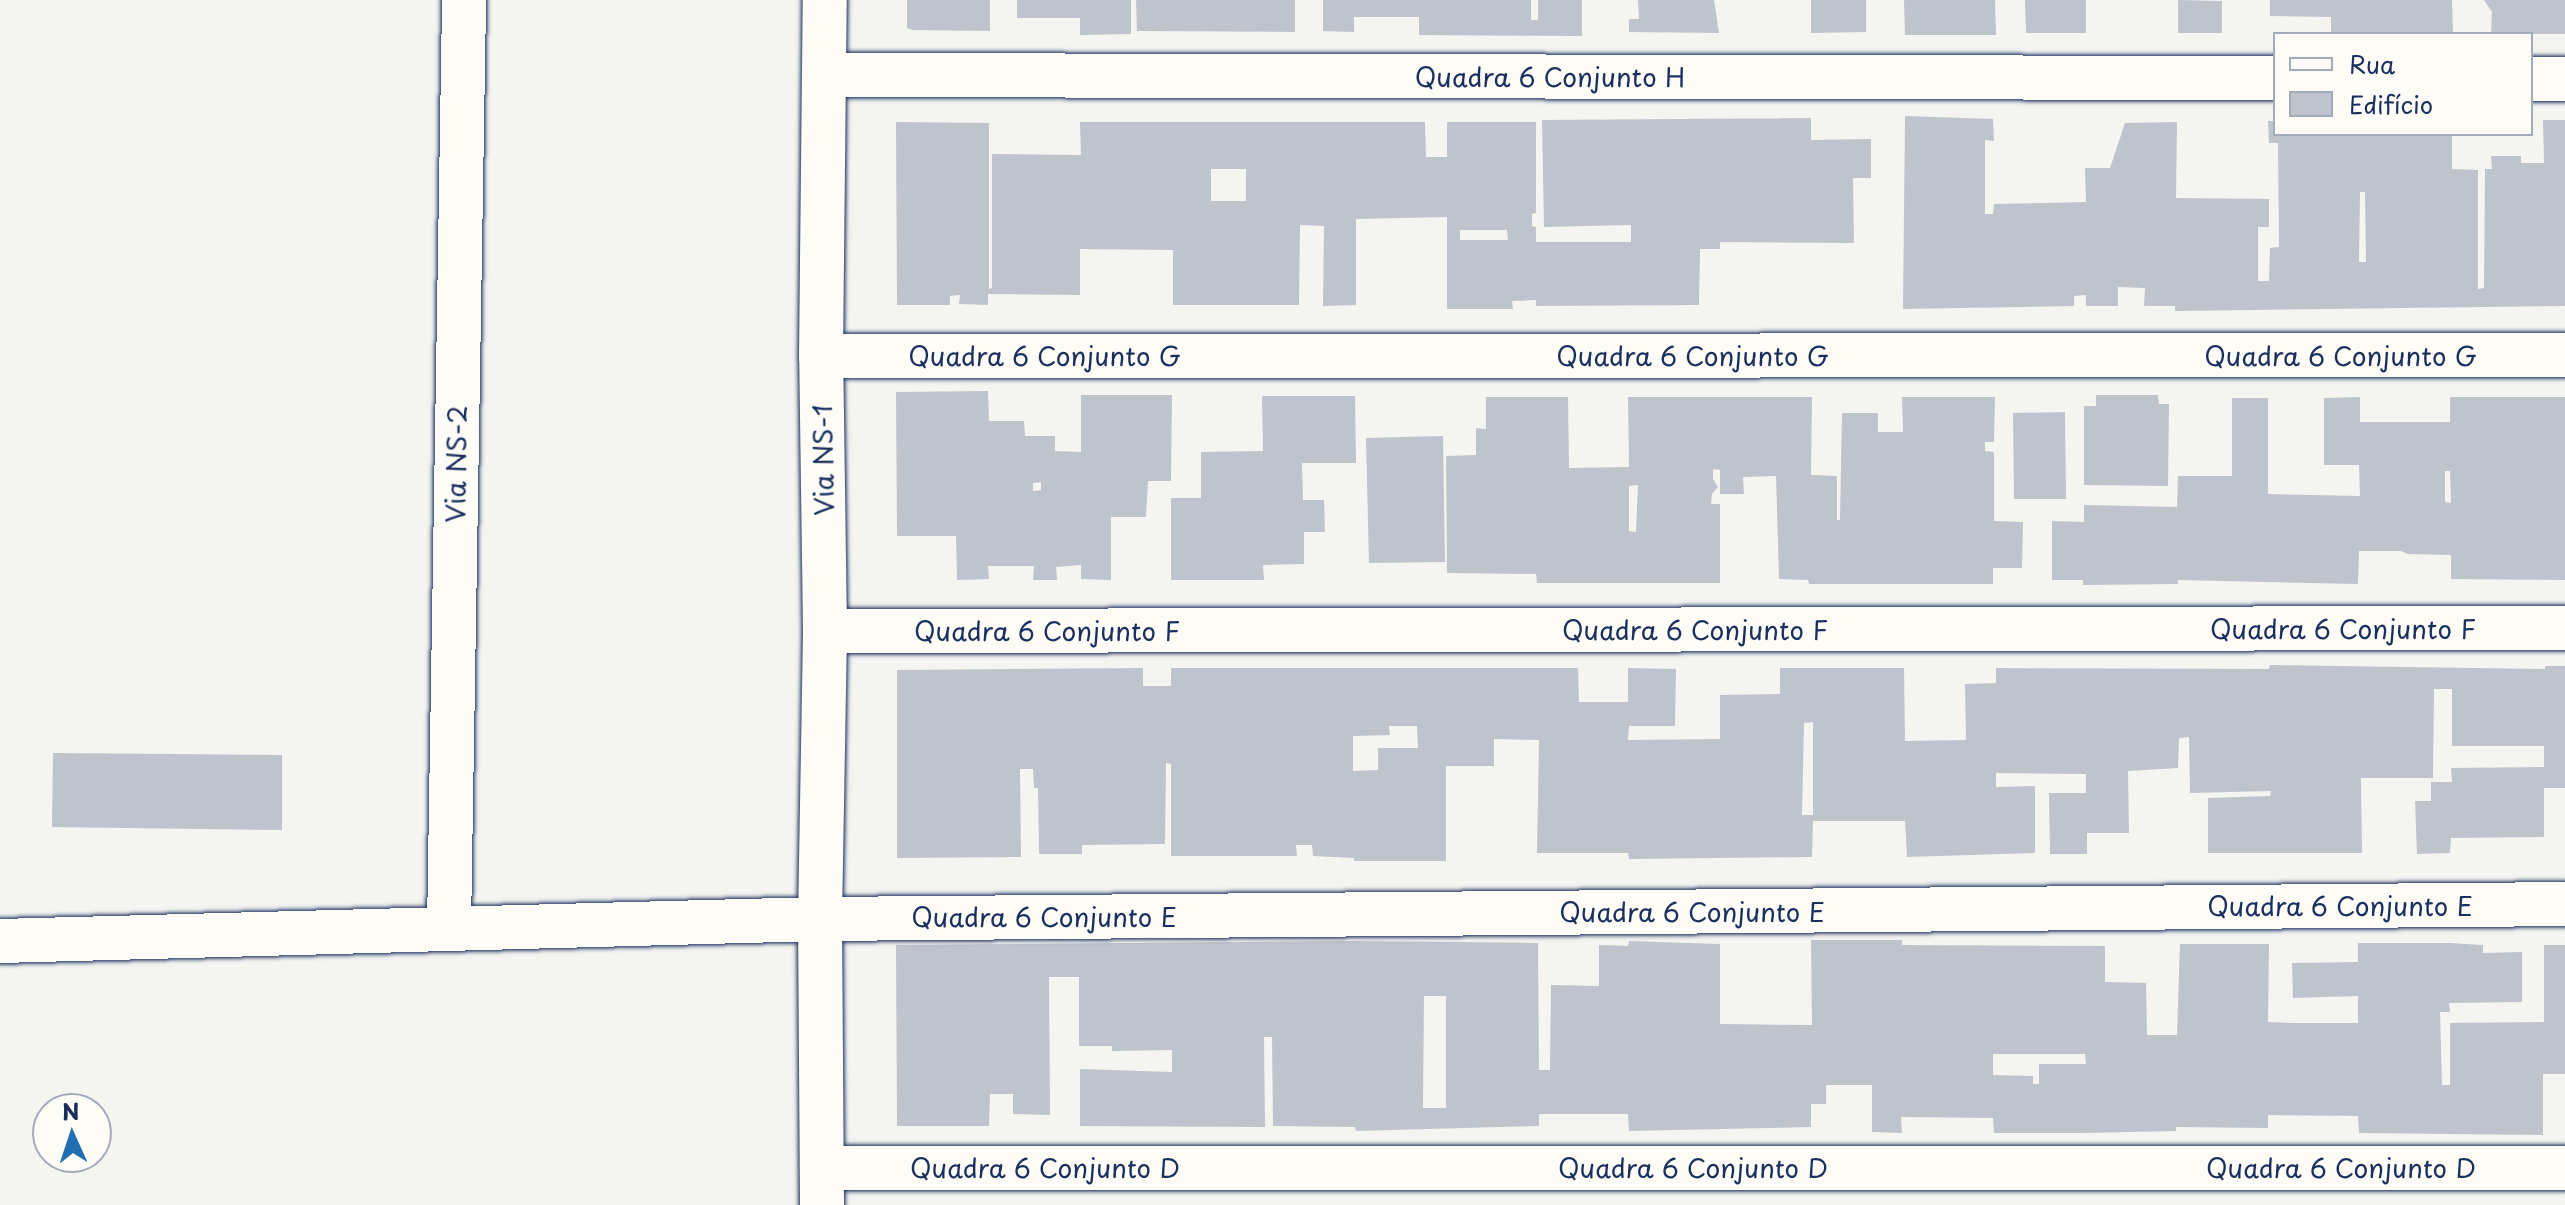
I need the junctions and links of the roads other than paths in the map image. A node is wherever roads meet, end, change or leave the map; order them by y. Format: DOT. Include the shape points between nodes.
graph roads {
  1 [pos="464,0"];
  2 [pos="825,0"];
  3 [pos="824,75"];
  4 [pos="2273,78"];
  5 [pos="2533,79"];
  6 [pos="2565,79"];
  7 [pos="2565,355"];
  8 [pos="821,356"];
  9 [pos="2565,628"];
  10 [pos="825,631"];
  11 [pos="2565,904"];
  12 [pos="820,919"];
  13 [pos="449,928"];
  14 [pos="0,941"];
  15 [pos="2565,1168"];
  16 [pos="822,1186"];
  1 -- 13 [label="street, Via NS-2"];
  2 -- 3 [label="street, Via NS-1"];
  3 -- 4 [label="street, Quadra 6 Conjunto H"];
  3 -- 8 [label="street, Via NS-1"];
  5 -- 6 [label="street"];
  7 -- 8 [label="street, Quadra 6 Conjunto G"];
  8 -- 10 [label="street, Via NS-1"];
  9 -- 10 [label="street, Quadra 6 Conjunto F"];
  10 -- 12 [label="street, Via NS-1"];
  11 -- 12 [label="street, Quadra 6 Conjunto E"];
  12 -- 13 [label="street, Quadra 6 Conjunto E"];
  12 -- 16 [label="street, Via NS-1"];
  13 -- 14 [label="street, Quadra 6 Conjunto E"];
  15 -- 16 [label="street, Quadra 6 Conjunto D"];
}
